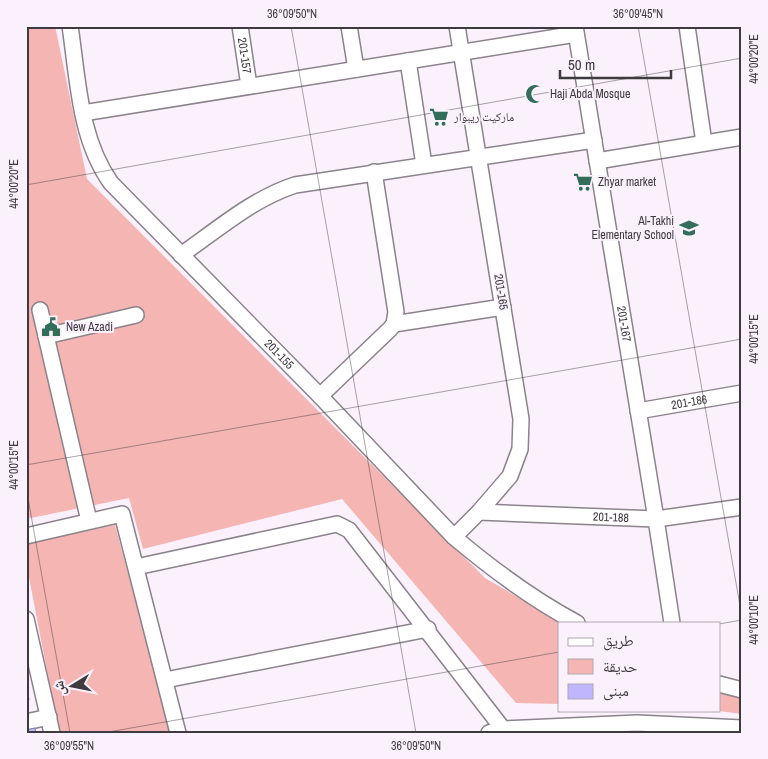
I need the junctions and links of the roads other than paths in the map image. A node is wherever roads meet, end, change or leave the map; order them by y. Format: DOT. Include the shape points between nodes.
graph roads {
  1 [pos="70,26"];
  2 [pos="240,26"];
  3 [pos="349,26"];
  4 [pos="457,26"];
  5 [pos="687,26"];
  6 [pos="576,30"];
  7 [pos="462,52"];
  8 [pos="408,61"];
  9 [pos="356,69"];
  10 [pos="249,86"];
  11 [pos="83,113"];
  12 [pos="742,137"];
  13 [pos="594,140"];
  14 [pos="704,143"];
  15 [pos="479,157"];
  16 [pos="597,161"];
  17 [pos="424,165"];
  18 [pos="374,172"];
  19 [pos="181,256"];
  20 [pos="503,307"];
  21 [pos="40,310"];
  22 [pos="136,315"];
  23 [pos="394,324"];
  24 [pos="46,336"];
  25 [pos="742,393"];
  26 [pos="320,396"];
  27 [pos="638,412"];
  28 [pos="742,507"];
  29 [pos="479,512"];
  30 [pos="656,519"];
  31 [pos="89,521"];
  32 [pos="26,536"];
  33 [pos="454,537"];
  34 [pos="136,567"];
  35 [pos="26,620"];
  36 [pos="576,622"];
  37 [pos="672,622"];
  38 [pos="428,629"];
  39 [pos="28,636"];
  40 [pos="165,680"];
  41 [pos="720,684"];
  42 [pos="742,690"];
  43 [pos="49,717"];
  44 [pos="26,722"];
  45 [pos="639,728"];
  46 [pos="742,728"];
  47 [pos="539,730"];
  48 [pos="496,731"];
  49 [pos="52,733"];
  50 [pos="178,733"];
  1 -- 11 [label="street, 201-155"];
  2 -- 10 [label="street, 201-157"];
  3 -- 9 [label="street"];
  4 -- 7 [label="street, 201-165"];
  5 -- 14 [label="street"];
  6 -- 7 [label="street"];
  6 -- 13 [label="street, 201-167"];
  7 -- 8 [label="street"];
  7 -- 15 [label="street, 201-165"];
  8 -- 9 [label="street"];
  8 -- 17 [label="street"];
  9 -- 10 [label="street"];
  10 -- 11 [label="street"];
  11 -- 19 [label="street, 201-155" via="90,142 102,170"];
  12 -- 14 [label="street"];
  13 -- 15 [label="street"];
  13 -- 16 [label="street, 201-167"];
  14 -- 16 [label="street"];
  15 -- 17 [label="street"];
  15 -- 20 [label="street, 201-165"];
  16 -- 27 [label="street, 201-167"];
  17 -- 18 [label="street"];
  18 -- 19 [label="street" via="280,190 252,205"];
  18 -- 23 [label="street" via="396,312"];
  19 -- 26 [label="street, 201-155"];
  20 -- 23 [label="street"];
  20 -- 29 [label="street, 201-165" via="522,420 520,448 510,476"];
  21 -- 24 [label="street"];
  22 -- 24 [label="street"];
  23 -- 26 [label="street"];
  24 -- 31 [label="street"];
  25 -- 27 [label="street, 201-186"];
  26 -- 33 [label="street, 201-155"];
  27 -- 30 [label="street, 201-167"];
  28 -- 30 [label="street, 201-188"];
  29 -- 30 [label="street, 201-188"];
  29 -- 33 [label="street, 201-165"];
  30 -- 37 [label="street, 201-167"];
  31 -- 32 [label="street"];
  31 -- 34 [label="street" via="122,514"];
  33 -- 36 [label="street, 201-155" via="524,592"];
  34 -- 38 [label="street" via="337,524 349,530"];
  34 -- 40 [label="street"];
  35 -- 39 [label="street"];
  38 -- 40 [label="street"];
  38 -- 48 [label="street"];
  39 -- 43 [label="street"];
  40 -- 50 [label="street"];
  41 -- 42 [label="street"];
  43 -- 44 [label="street"];
  43 -- 49 [label="street"];
  45 -- 46 [label="street"];
  45 -- 47 [label="street"];
  47 -- 48 [label="street"];
}
